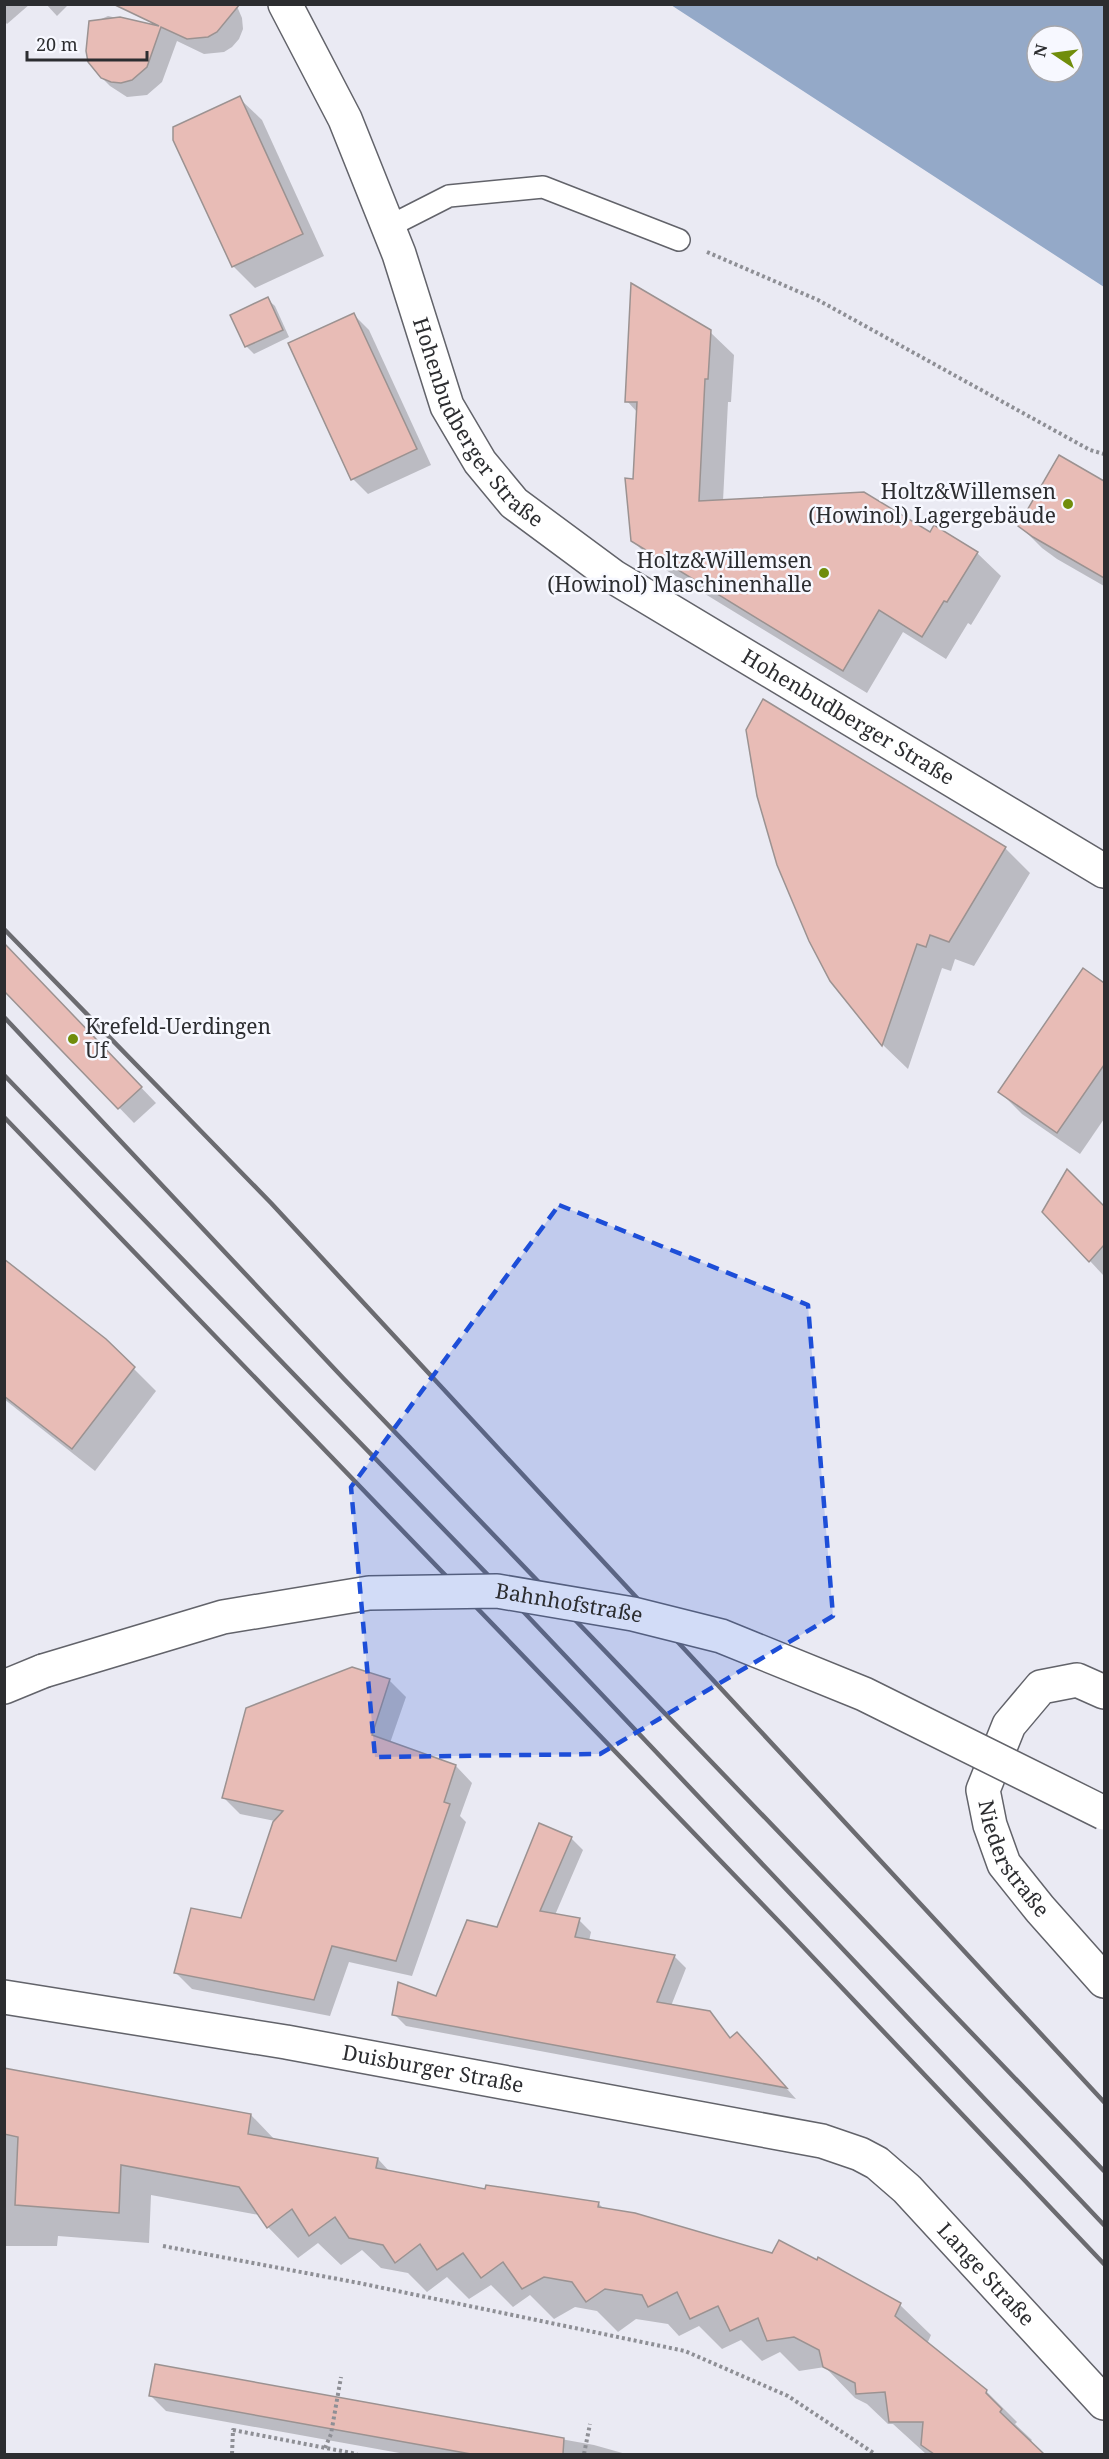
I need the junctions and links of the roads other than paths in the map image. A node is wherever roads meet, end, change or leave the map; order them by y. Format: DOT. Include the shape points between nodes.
graph roads {
  1 [pos="285,4"];
  2 [pos="388,227"];
  3 [pos="679,240"];
  4 [pos="1104,871"];
  5 [pos="4,1687"];
  6 [pos="1104,1692"];
  7 [pos="1104,1813"];
  8 [pos="1104,1981"];
  9 [pos="4,1998"];
  10 [pos="860,2154"];
  11 [pos="1104,2403"];
  1 -- 2 [label="street, Hohenbudberger Straße" via="345,119"];
  2 -- 3 [label="lane" via="449,196 543,187"];
  2 -- 4 [label="street, Hohenbudberger Straße" via="447,405 480,462 514,502 614,577"];
  5 -- 7 [label="street, Bahnhofstraße, bridge" via="43,1671 223,1617 369,1593 496,1592 633,1614 721,1636 864,1694"];
  6 -- 8 [label="street, Niederstraße" via="1077,1680 1041,1687 1009,1725 982,1790 1004,1863"];
  9 -- 10 [label="street, Duisburger Straße" via="286,2042 822,2141"];
  10 -- 11 [label="street, Lange Straße" via="907,2189"];
}
